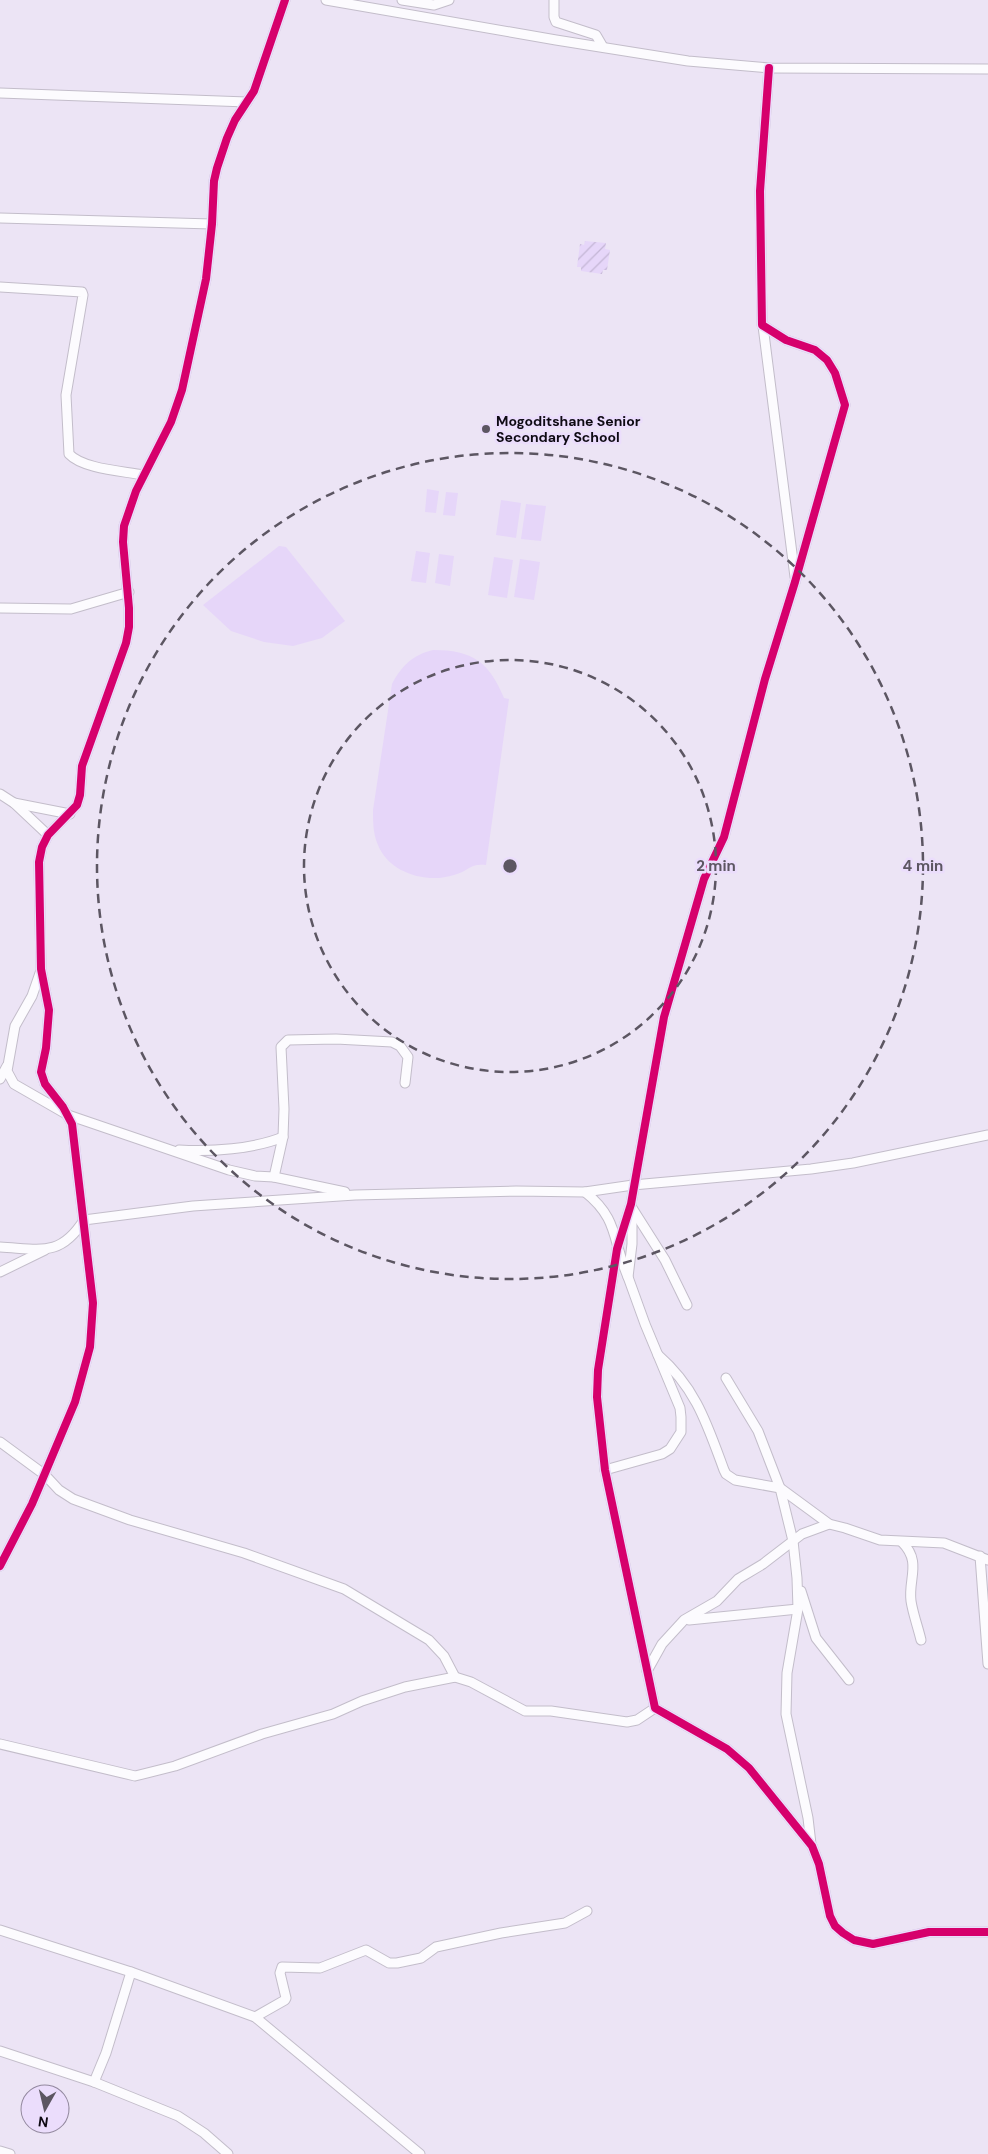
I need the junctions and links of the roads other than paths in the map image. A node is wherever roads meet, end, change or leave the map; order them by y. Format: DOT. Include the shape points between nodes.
graph roads {
  1 [pos="286,0"];
  2 [pos="326,0"];
  3 [pos="402,0"];
  4 [pos="449,0"];
  5 [pos="554,0"];
  6 [pos="604,47"];
  7 [pos="769,68"];
  8 [pos="988,69"];
  9 [pos="0,93"];
  10 [pos="247,102"];
  11 [pos="0,218"];
  12 [pos="212,224"];
  13 [pos="0,287"];
  14 [pos="763,326"];
  15 [pos="143,475"];
  16 [pos="795,582"];
  17 [pos="129,592"];
  18 [pos="0,608"];
  19 [pos="0,794"];
  20 [pos="14,803"];
  21 [pos="70,814"];
  22 [pos="48,835"];
  23 [pos="41,969"];
  24 [pos="7,1066"];
  25 [pos="0,1079"];
  26 [pos="405,1083"];
  27 [pos="68,1115"];
  28 [pos="988,1135"];
  29 [pos="283,1137"];
  30 [pos="166,1149"];
  31 [pos="274,1177"];
  32 [pos="633,1185"];
  33 [pos="585,1192"];
  34 [pos="355,1194"];
  35 [pos="631,1206"];
  36 [pos="84,1220"];
  37 [pos="0,1247"];
  38 [pos="47,1249"];
  39 [pos="617,1249"];
  40 [pos="0,1272"];
  41 [pos="628,1277"];
  42 [pos="687,1305"];
  43 [pos="658,1355"];
  44 [pos="726,1378"];
  45 [pos="0,1442"];
  46 [pos="605,1470"];
  47 [pos="45,1474"];
  48 [pos="780,1488"];
  49 [pos="829,1524"];
  50 [pos="793,1541"];
  51 [pos="902,1542"];
  52 [pos="984,1558"];
  53 [pos="0,1566"];
  54 [pos="797,1578"];
  55 [pos="798,1609"];
  56 [pos="684,1620"];
  57 [pos="921,1640"];
  58 [pos="988,1664"];
  59 [pos="647,1670"];
  60 [pos="455,1677"];
  61 [pos="849,1680"];
  62 [pos="654,1708"];
  63 [pos="0,1744"];
  64 [pos="812,1846"];
  65 [pos="587,1911"];
  66 [pos="0,1930"];
  67 [pos="988,1932"];
  68 [pos="131,1972"];
  69 [pos="255,2017"];
  70 [pos="0,2051"];
  71 [pos="94,2082"];
  72 [pos="0,2151"];
  73 [pos="10,2154"];
  74 [pos="228,2154"];
  75 [pos="420,2154"];
  1 -- 10 [label="street"];
  2 -- 6 [label="street"];
  3 -- 4 [label="street" via="434,5"];
  5 -- 6 [label="street" via="556,22 596,35"];
  6 -- 7 [label="street" via="688,61"];
  7 -- 8 [label="street"];
  7 -- 14 [label="street" via="760,191"];
  9 -- 10 [label="street"];
  10 -- 12 [label="street" via="231,129 217,168"];
  11 -- 12 [label="street"];
  12 -- 15 [label="street" via="206,279 182,390 171,422"];
  13 -- 15 [label="street" via="82,292 66,395 69,454 85,463"];
  14 -- 16 [label="street"];
  14 -- 16 [label="street" via="786,340 815,350 826,360 835,373 845,405"];
  15 -- 17 [label="street" via="124,526"];
  16 -- 32 [label="street" via="765,679 724,837 704,879 664,1017"];
  17 -- 18 [label="street" via="72,609"];
  17 -- 21 [label="street" via="126,644 82,766 80,795"];
  19 -- 20 [label="street"];
  20 -- 21 [label="street"];
  20 -- 22 [label="street"];
  21 -- 22 [label="street"];
  22 -- 23 [label="street" via="39,862"];
  23 -- 24 [label="street" via="34,992 15,1026"];
  23 -- 27 [label="street" via="49,1010 42,1078"];
  24 -- 25 [label="street"];
  24 -- 27 [label="street" via="14,1084"];
  26 -- 29 [label="street" via="408,1057 400,1046 392,1042 288,1040 280,1050"];
  27 -- 30 [label="street"];
  27 -- 36 [label="street" via="72,1124"];
  28 -- 32 [label="street" via="811,1169"];
  29 -- 30 [label="street" via="267,1144 199,1151"];
  29 -- 31 [label="street"];
  30 -- 31 [label="street" via="229,1170"];
  31 -- 34 [label="street"];
  32 -- 33 [label="street"];
  32 -- 35 [label="street"];
  33 -- 34 [label="street"];
  33 -- 39 [label="street" via="611,1220"];
  34 -- 36 [label="street" via="192,1206"];
  35 -- 39 [label="street"];
  35 -- 41 [label="street" via="632,1244"];
  35 -- 42 [label="street" via="666,1260"];
  36 -- 38 [label="street" via="69,1240"];
  36 -- 47 [label="street" via="93,1303 90,1346 75,1402"];
  37 -- 38 [label="street"];
  38 -- 40 [label="street"];
  39 -- 41 [label="street"];
  39 -- 46 [label="street" via="597,1384"];
  41 -- 43 [label="street"];
  43 -- 46 [label="street" via="680,1408 681,1432 662,1454"];
  43 -- 48 [label="street" via="677,1373 700,1406 726,1474 735,1480"];
  44 -- 48 [label="street" via="758,1430"];
  45 -- 47 [label="street"];
  46 -- 59 [label="street"];
  47 -- 53 [label="street"];
  47 -- 60 [label="street" via="73,1500 99,1510 244,1553 344,1589 429,1640 444,1656"];
  48 -- 49 [label="street"];
  48 -- 50 [label="street"];
  49 -- 50 [label="street" via="807,1531"];
  49 -- 51 [label="street" via="880,1540"];
  50 -- 54 [label="street"];
  50 -- 56 [label="street" via="738,1579 717,1601"];
  51 -- 52 [label="street" via="944,1543"];
  51 -- 57 [label="street" via="911,1553 913,1563 911,1603"];
  52 -- 58 [label="street"];
  54 -- 55 [label="street"];
  54 -- 61 [label="street" via="816,1638"];
  55 -- 56 [label="street"];
  55 -- 64 [label="street" via="788,1674 786,1714"];
  56 -- 59 [label="street" via="662,1644"];
  59 -- 62 [label="street"];
  60 -- 62 [label="street" via="525,1711 551,1711 627,1722 637,1720"];
  60 -- 63 [label="street" via="405,1687 333,1714 135,1776"];
  62 -- 64 [label="street" via="738,1758"];
  64 -- 67 [label="street" via="830,1916 836,1926 854,1940 873,1944 929,1932"];
  65 -- 69 [label="street" via="565,1923 436,1947 421,1958 397,1963 389,1963 366,1950 320,1968 282,1967 280,1973 285,2000"];
  66 -- 68 [label="street"];
  68 -- 69 [label="street"];
  68 -- 71 [label="street"];
  69 -- 75 [label="street"];
  70 -- 71 [label="street"];
  71 -- 74 [label="street" via="178,2116"];
  72 -- 73 [label="street"];
}
